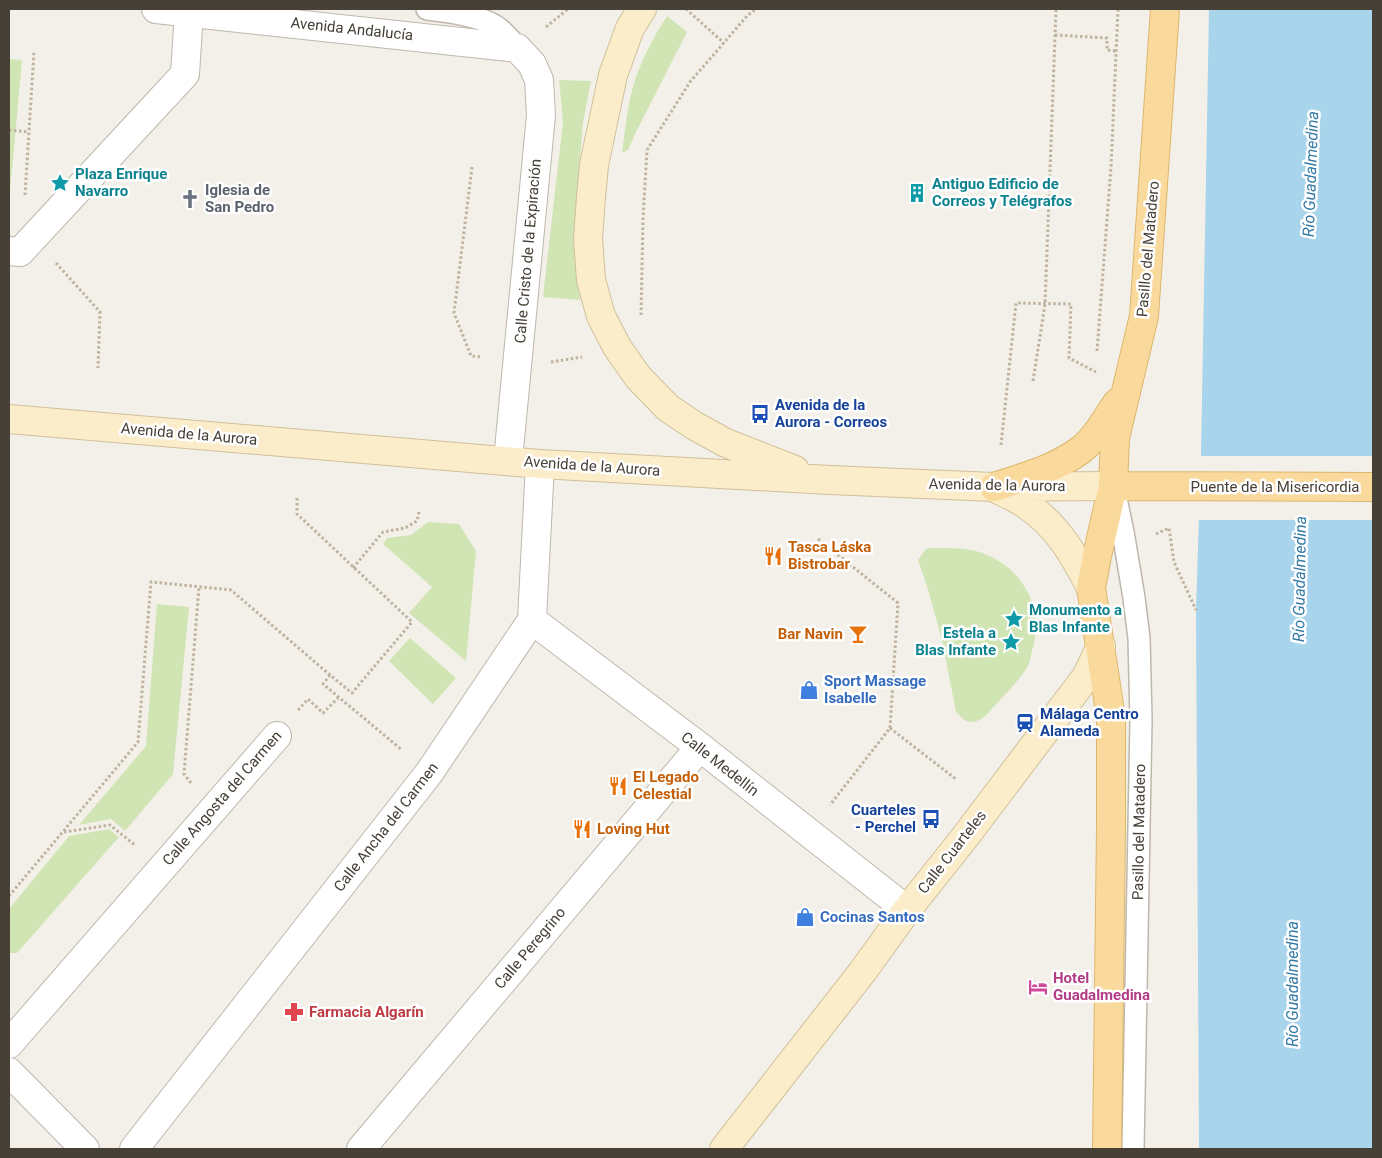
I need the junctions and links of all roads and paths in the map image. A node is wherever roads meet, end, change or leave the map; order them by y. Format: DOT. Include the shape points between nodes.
graph roads {
  1 [pos="156,9"];
  2 [pos="427,9"];
  3 [pos="568,9"];
  4 [pos="642,9"];
  5 [pos="686,9"];
  6 [pos="756,9"];
  7 [pos="1056,9"];
  8 [pos="1118,9"];
  9 [pos="1165,9"];
  10 [pos="189,12"];
  11 [pos="542,30"];
  12 [pos="1055,35"];
  13 [pos="724,43"];
  14 [pos="517,48"];
  15 [pos="1116,51"];
  16 [pos="34,52"];
  17 [pos="9,130"];
  18 [pos="29,132"];
  19 [pos="472,167"];
  20 [pos="24,196"];
  21 [pos="15,251"];
  22 [pos="1045,304"];
  23 [pos="641,317"];
  24 [pos="1097,352"];
  25 [pos="590,356"];
  26 [pos="488,358"];
  27 [pos="1070,358"];
  28 [pos="544,361"];
  29 [pos="1096,362"];
  30 [pos="98,368"];
  31 [pos="1096,372"];
  32 [pos="1034,381"];
  33 [pos="1127,387"];
  34 [pos="9,419"];
  35 [pos="1001,445"];
  36 [pos="508,460"];
  37 [pos="540,464"];
  38 [pos="820,479"];
  39 [pos="1114,486"];
  40 [pos="1177,486"];
  41 [pos="994,487"];
  42 [pos="1373,488"];
  43 [pos="297,498"];
  44 [pos="419,512"];
  45 [pos="818,539"];
  46 [pos="1154,542"];
  47 [pos="353,568"];
  48 [pos="199,587"];
  49 [pos="1092,588"];
  50 [pos="1196,610"];
  51 [pos="532,620"];
  52 [pos="1101,646"];
  53 [pos="330,675"];
  54 [pos="338,698"];
  55 [pos="890,728"];
  56 [pos="276,736"];
  57 [pos="700,747"];
  58 [pos="429,773"];
  59 [pos="957,780"];
  60 [pos="213,808"];
  61 [pos="63,832"];
  62 [pos="808,832"];
  63 [pos="162,868"];
  64 [pos="9,896"];
  65 [pos="907,910"];
  66 [pos="9,1044"];
  67 [pos="9,1072"];
  68 [pos="84,1149"];
  69 [pos="134,1149"];
  70 [pos="361,1149"];
  71 [pos="724,1149"];
  72 [pos="1107,1149"];
  73 [pos="1134,1149"];
  1 -- 10 [label="street, Avenida Andalucía"];
  2 -- 14 [label="lane" via="480,19 498,27"];
  3 -- 11 [label="path"];
  4 -- 38 [label="main road" via="630,28 613,75 594,165 588,239 591,280 601,316 638,377 668,408 726,443"];
  5 -- 13 [label="path"];
  6 -- 13 [label="path"];
  7 -- 12 [label="path"];
  8 -- 15 [label="path"];
  9 -- 33 [label="main road, Pasillo del Matadero" via="1144,316"];
  10 -- 14 [label="street, Avenida Andalucía"];
  10 -- 21 [label="street" via="185,74"];
  12 -- 15 [label="path" via="1107,38 1106,50"];
  12 -- 22 [label="path"];
  13 -- 23 [label="path" via="690,82 647,150"];
  14 -- 36 [label="street, Calle Cristo de la Expiración" via="532,64 538,80 541,115"];
  15 -- 24 [label="path"];
  16 -- 18 [label="path"];
  17 -- 18 [label="path"];
  18 -- 20 [label="path"];
  19 -- 26 [label="path" via="454,313 471,356"];
  21 -- 30 [label="path" via="47,254 100,312"];
  22 -- 27 [label="path" via="1071,304"];
  22 -- 32 [label="path"];
  22 -- 35 [label="path" via="1016,303"];
  25 -- 28 [label="path"];
  29 -- 31 [label="path"];
  33 -- 39 [label="main road, Pasillo del Matadero" via="1115,438"];
  33 -- 41 [label="main road" via="1099,430 1082,448 1040,472"];
  34 -- 36 [label="main road, Avenida de la Aurora"];
  36 -- 37 [label="main road, Avenida de la Aurora"];
  37 -- 38 [label="main road, Avenida de la Aurora"];
  37 -- 51 [label="street"];
  38 -- 41 [label="main road, Avenida de la Aurora"];
  39 -- 40 [label="main road, Avenida de la Aurora"];
  39 -- 41 [label="main road, Avenida de la Aurora"];
  39 -- 49 [label="main road, Pasillo del Matadero"];
  39 -- 73 [label="lane, Pasillo del Matadero" via="1139,638 1141,711"];
  40 -- 42 [label="main road, Puente de la Misericordia"];
  41 -- 49 [label="main road, Pasillo del Matadero" via="1029,506 1051,525 1072,552"];
  43 -- 47 [label="path" via="297,514"];
  44 -- 47 [label="path" via="417,521 405,528 383,532"];
  45 -- 55 [label="path" via="898,603"];
  46 -- 50 [label="path" via="1156,533 1169,528 1174,562"];
  47 -- 53 [label="path" via="412,622 352,693"];
  48 -- 53 [label="path" via="232,590"];
  48 -- 60 [label="path" via="184,774"];
  48 -- 61 [label="path" via="152,582 138,742"];
  49 -- 52 [label="main road, Pasillo del Matadero"];
  51 -- 57 [label="street, Calle Medellín"];
  51 -- 58 [label="street, Calle Ancha del Carmen"];
  52 -- 65 [label="main road, Calle Cuarteles" via="1086,677"];
  52 -- 72 [label="main road, Pasillo del Matadero" via="1111,718"];
  53 -- 54 [label="path" via="323,684"];
  54 -- 56 [label="path, Calle Angosta del Carmen" via="323,713 308,699"];
  54 -- 58 [label="path"];
  55 -- 59 [label="path"];
  55 -- 62 [label="path"];
  56 -- 60 [label="street, Calle Angosta del Carmen"];
  57 -- 62 [label="street, Calle Medellín"];
  57 -- 70 [label="street, Calle Peregrino"];
  58 -- 69 [label="street, Calle Ancha del Carmen"];
  60 -- 63 [label="street, Calle Angosta del Carmen"];
  61 -- 63 [label="path" via="110,824"];
  61 -- 64 [label="path"];
  62 -- 65 [label="street, Calle Medellín"];
  63 -- 66 [label="street, Calle Angosta del Carmen"];
  65 -- 71 [label="main road, Calle Cuarteles"];
  67 -- 68 [label="street"];
}
